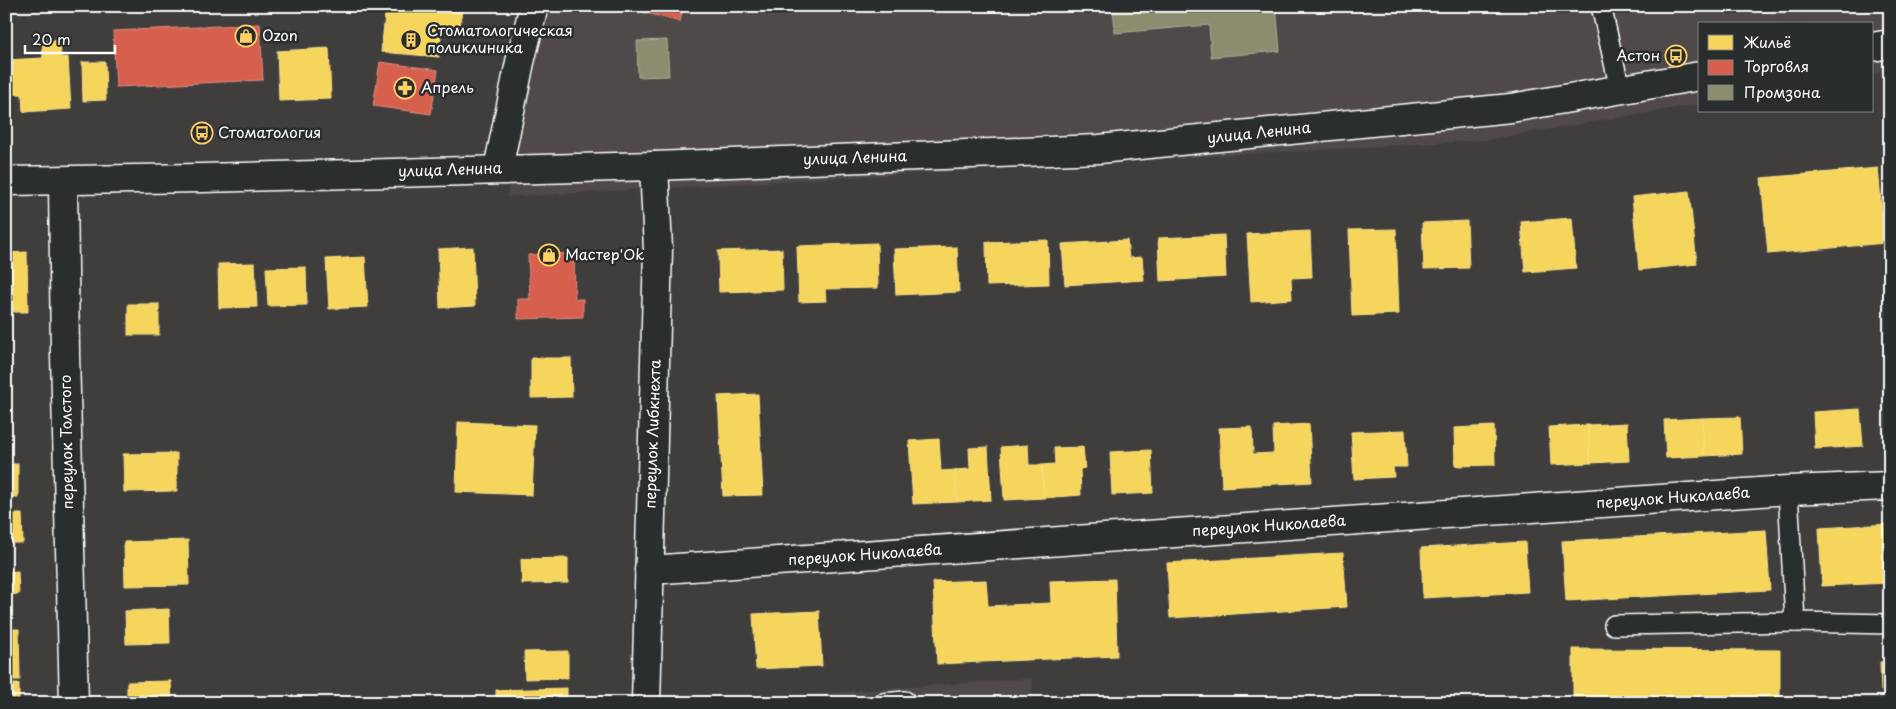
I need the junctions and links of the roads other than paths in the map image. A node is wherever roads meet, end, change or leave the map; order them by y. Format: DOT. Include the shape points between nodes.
graph roads {
  1 [pos="534,6"];
  2 [pos="1601,6"];
  3 [pos="1890,44"];
  4 [pos="1874,47"];
  5 [pos="1698,76"];
  6 [pos="1620,89"];
  7 [pos="654,166"];
  8 [pos="498,169"];
  9 [pos="6,181"];
  10 [pos="63,181"];
  11 [pos="1890,486"];
  12 [pos="1788,490"];
  13 [pos="649,570"];
  14 [pos="1795,622"];
  15 [pos="1890,624"];
  16 [pos="1614,625"];
  17 [pos="905,701"];
  18 [pos="74,703"];
  19 [pos="646,703"];
  20 [pos="883,703"];
  1 -- 8 [label="main road"];
  2 -- 6 [label="lane"];
  3 -- 4 [label="main road"];
  5 -- 6 [label="main road, улица Ленина"];
  6 -- 7 [label="main road, улица Ленина" via="1511,108 1099,149"];
  7 -- 8 [label="main road, улица Ленина"];
  7 -- 13 [label="main road, переулок Либкнехта" via="658,249"];
  8 -- 10 [label="main road, улица Ленина"];
  9 -- 10 [label="main road, улица Ленина"];
  10 -- 18 [label="main road, переулок Толстого"];
  11 -- 12 [label="main road, переулок Николаева"];
  12 -- 13 [label="main road, переулок Николаева"];
  12 -- 14 [label="lane"];
  13 -- 19 [label="main road, переулок Либкнехта"];
  14 -- 15 [label="lane"];
  14 -- 16 [label="lane"];
  17 -- 20 [label="lane"];
}
